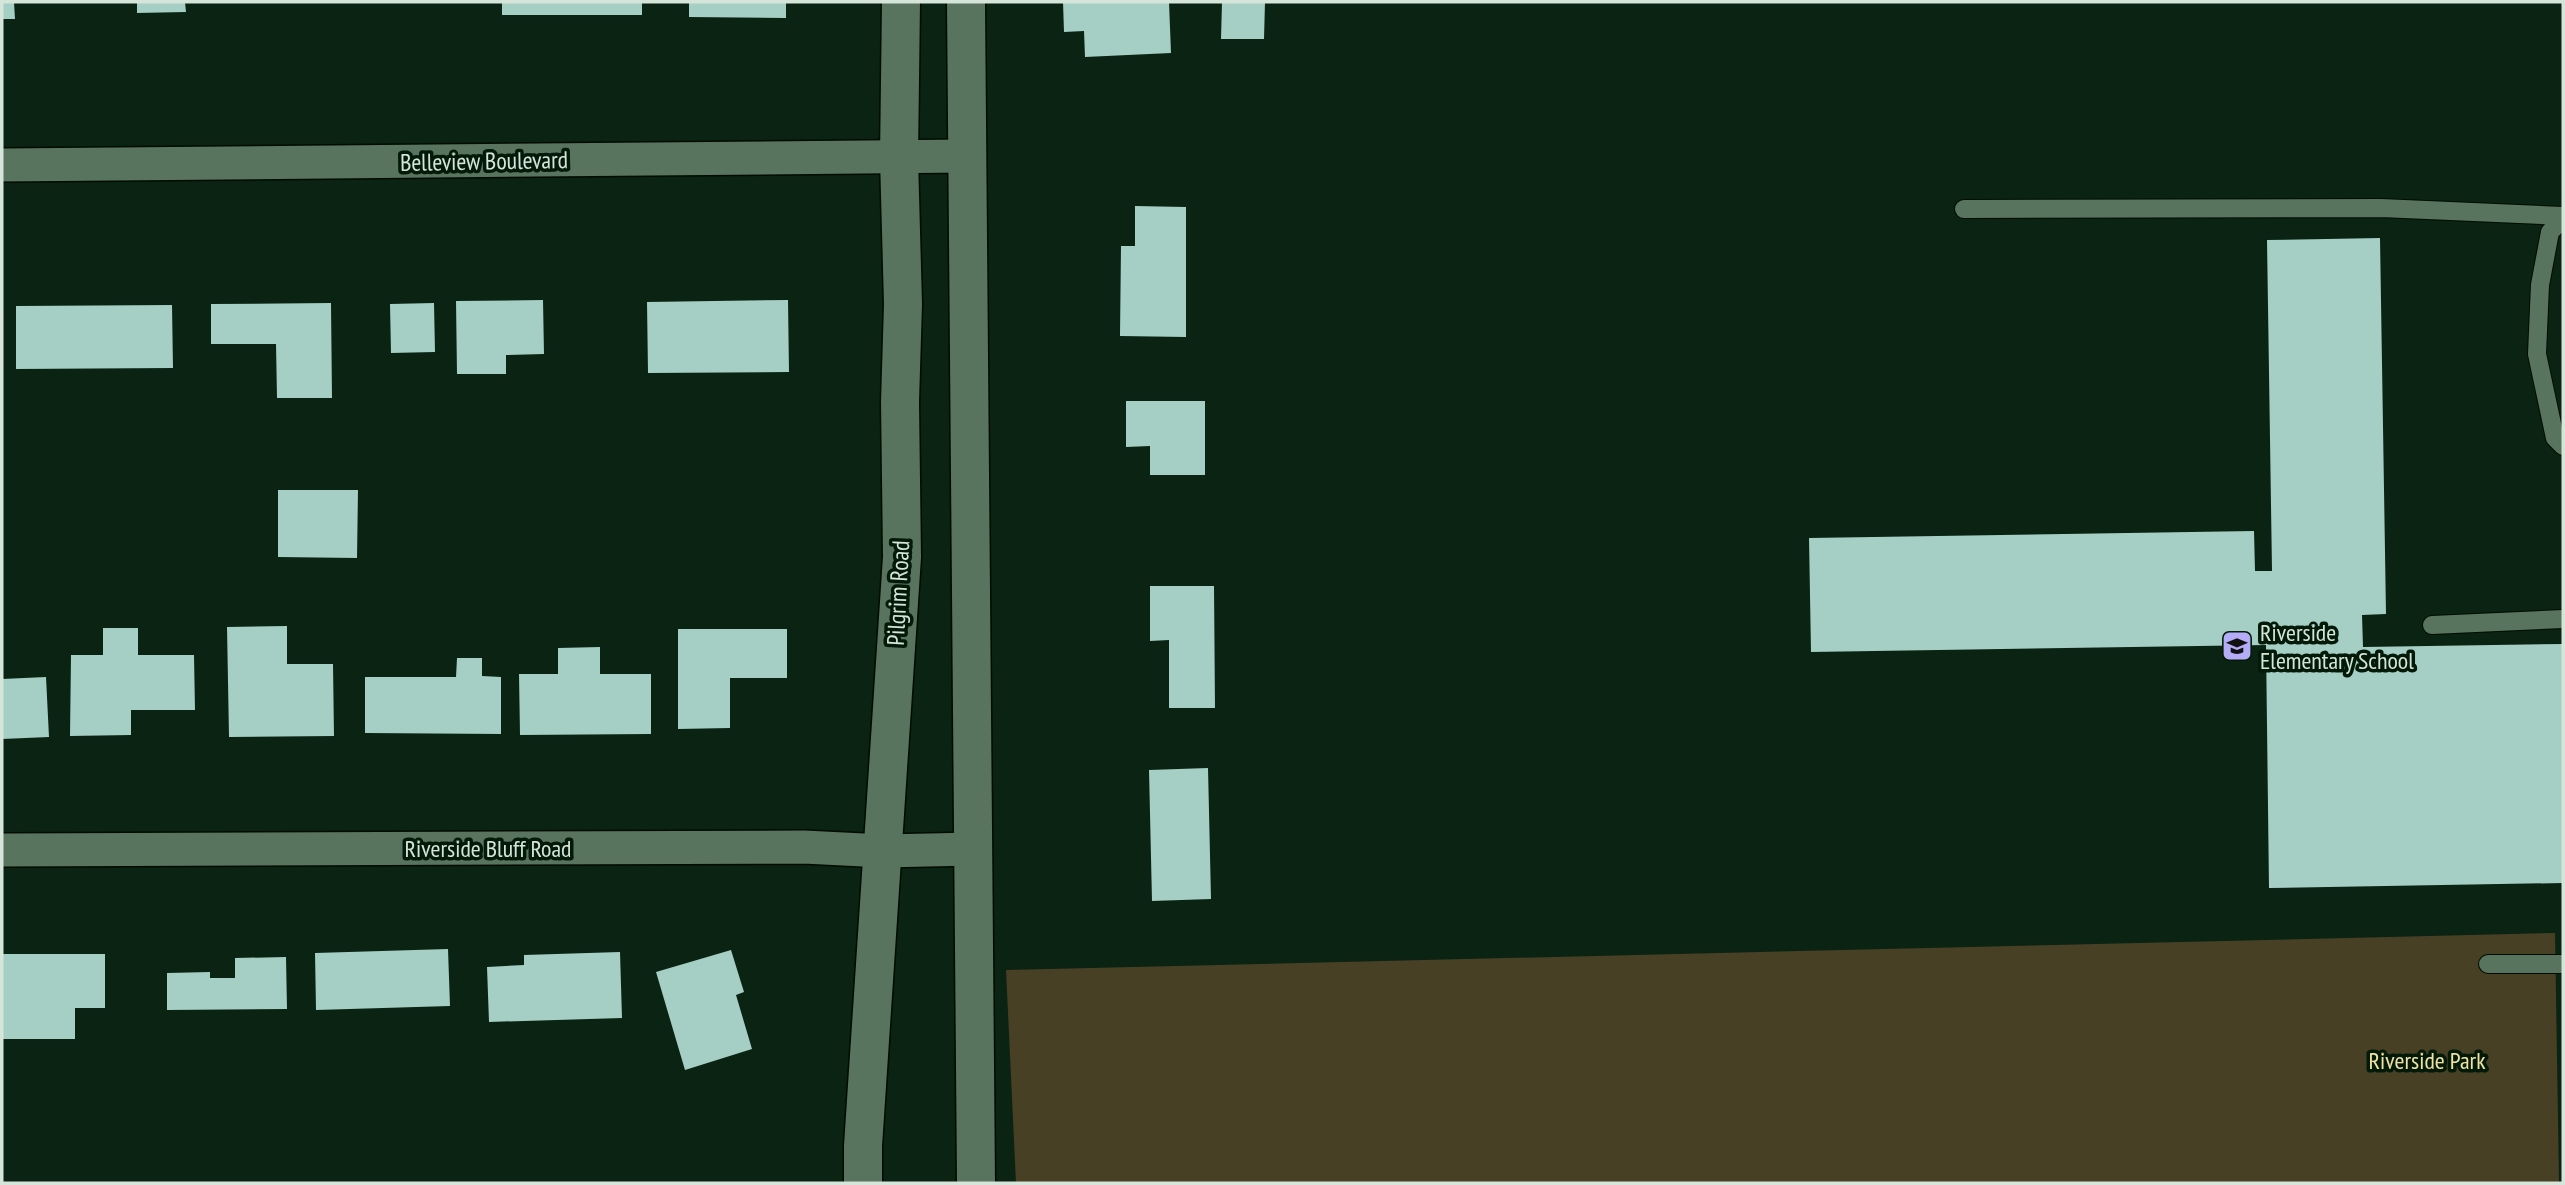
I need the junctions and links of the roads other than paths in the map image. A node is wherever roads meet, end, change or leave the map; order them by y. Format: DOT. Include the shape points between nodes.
graph roads {
  1 [pos="901,2"];
  2 [pos="967,2"];
  3 [pos="967,156"];
  4 [pos="899,158"];
  5 [pos="2,165"];
  6 [pos="1964,209"];
  7 [pos="2563,217"];
  8 [pos="2563,446"];
  9 [pos="2563,619"];
  10 [pos="2431,625"];
  11 [pos="974,849"];
  12 [pos="2,850"];
  13 [pos="883,851"];
  14 [pos="2488,964"];
  15 [pos="2563,964"];
  16 [pos="863,1183"];
  17 [pos="976,1183"];
  1 -- 4 [label="street, Pilgrim Road"];
  2 -- 3 [label="street"];
  3 -- 4 [label="street, Belleview Boulevard"];
  3 -- 11 [label="street"];
  4 -- 5 [label="street, Belleview Boulevard"];
  4 -- 13 [label="street, Pilgrim Road" via="902,557"];
  6 -- 7 [label="lane" via="2381,208"];
  7 -- 8 [label="lane" via="2550,232 2540,285 2537,354 2555,438"];
  9 -- 10 [label="lane"];
  11 -- 13 [label="street, Riverside Bluff Road"];
  11 -- 17 [label="street"];
  12 -- 13 [label="street, Riverside Bluff Road" via="804,847"];
  13 -- 16 [label="street, Pilgrim Road"];
  14 -- 15 [label="lane"];
}
